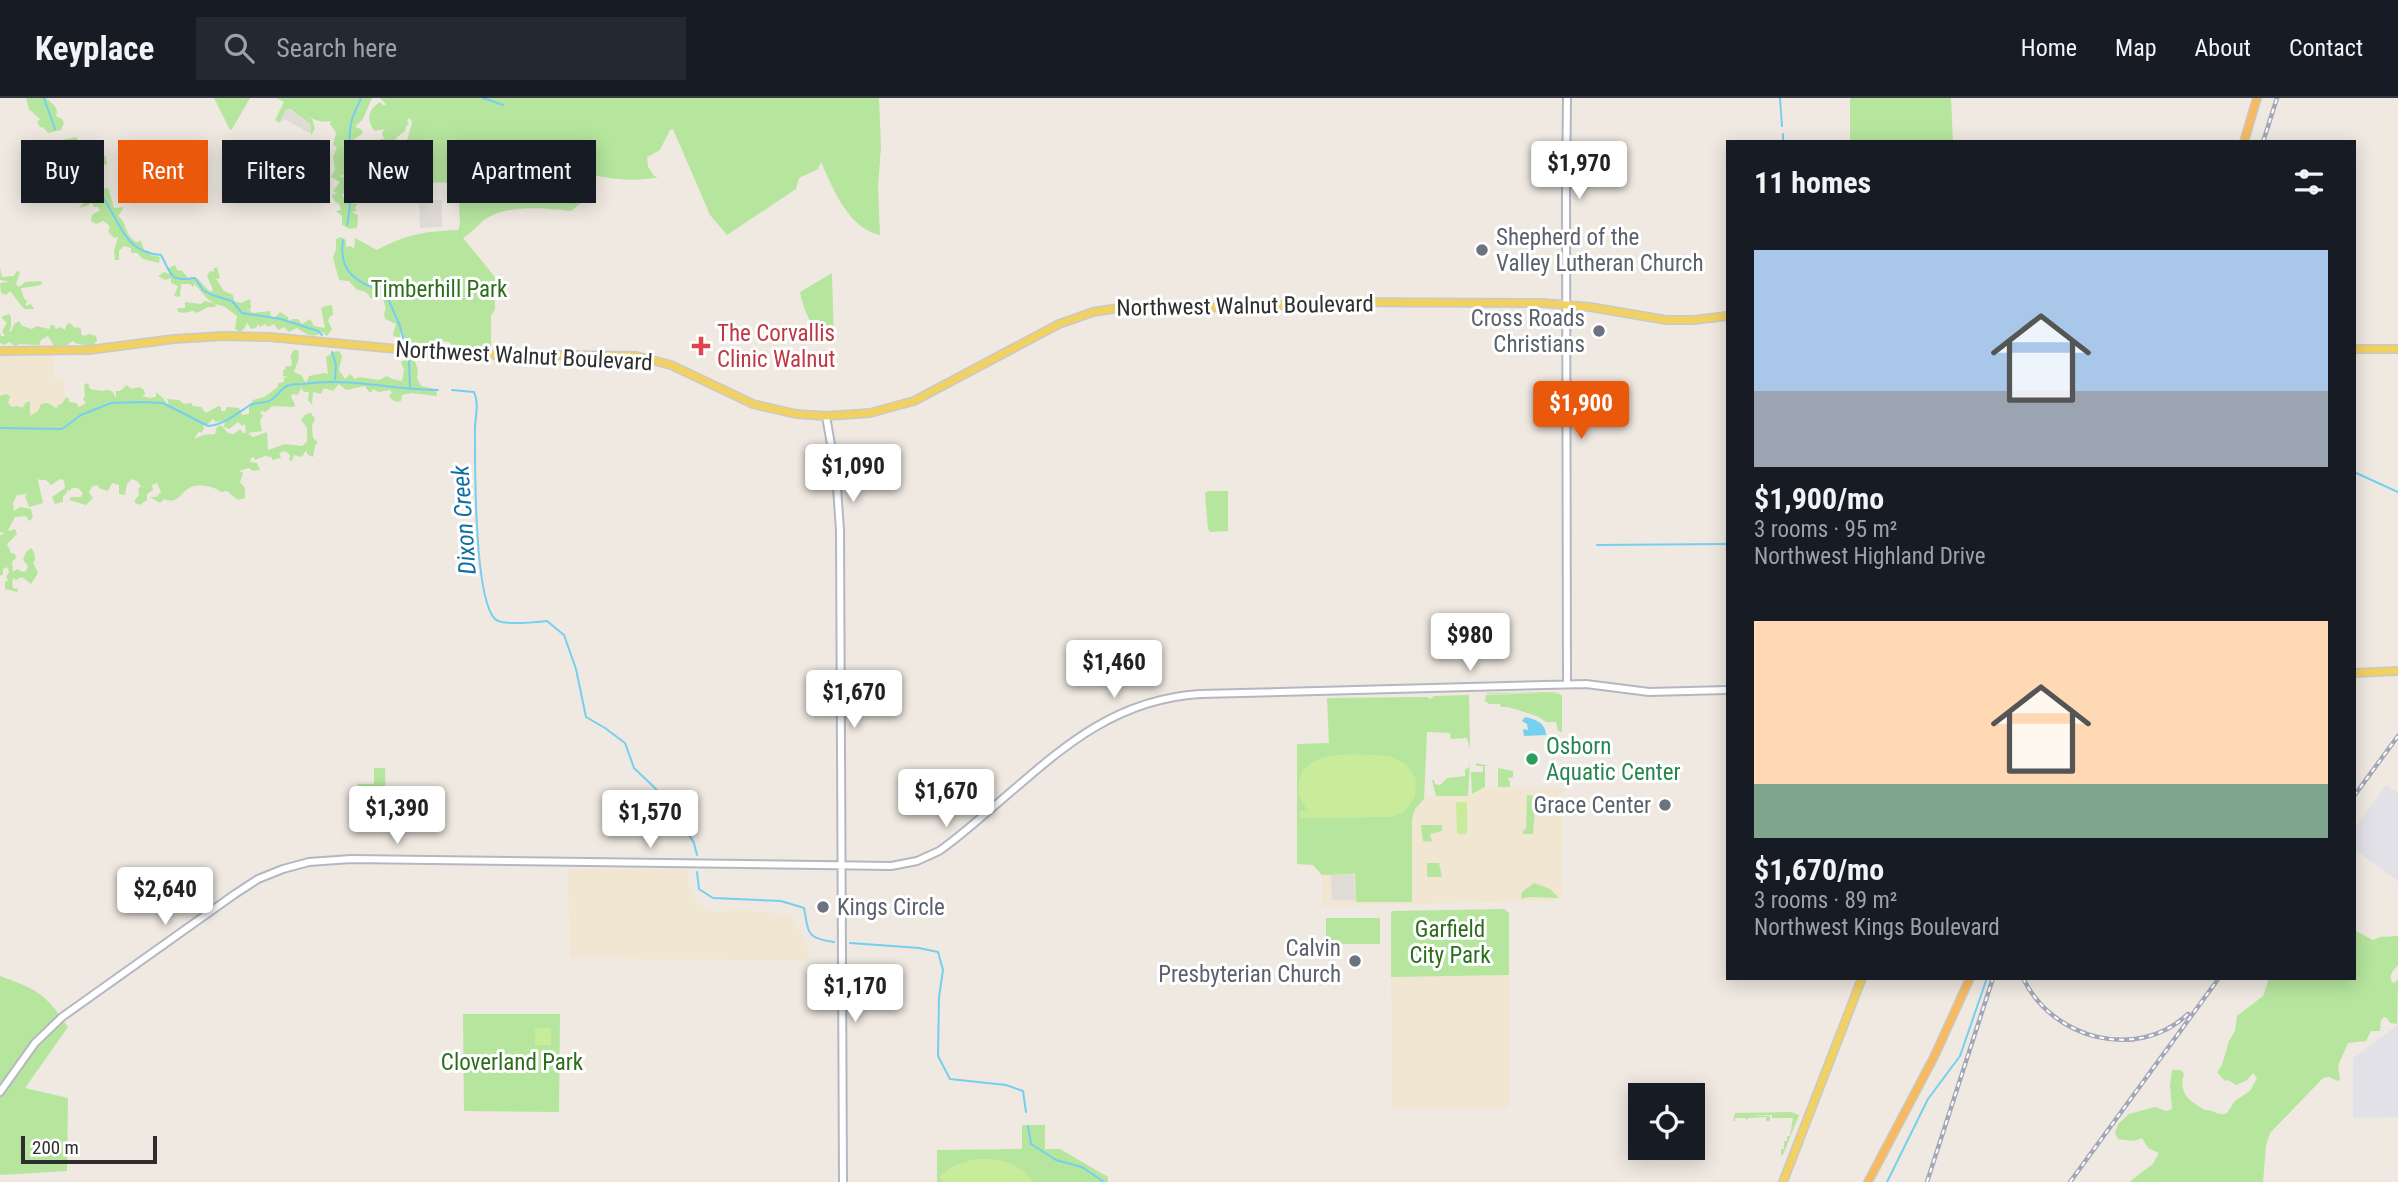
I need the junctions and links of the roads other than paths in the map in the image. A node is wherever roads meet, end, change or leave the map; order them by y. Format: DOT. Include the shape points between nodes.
graph roads {
  1 [pos="1567,98"];
  2 [pos="2257,98"];
  3 [pos="2245,140"];
  4 [pos="1567,304"];
  5 [pos="1726,316"];
  6 [pos="2356,349"];
  7 [pos="2398,349"];
  8 [pos="0,351"];
  9 [pos="826,416"];
  10 [pos="2398,671"];
  11 [pos="2356,673"];
  12 [pos="1567,684"];
  13 [pos="1726,690"];
  14 [pos="841,866"];
  15 [pos="1861,980"];
  16 [pos="1969,980"];
  17 [pos="0,1092"];
  18 [pos="843,1182"];
  19 [pos="1783,1182"];
  20 [pos="1868,1182"];
  1 -- 4 [label="main road"];
  2 -- 3 [label="highway"];
  4 -- 5 [label="main road, Northwest Walnut Boulevard" via="1667,320"];
  4 -- 9 [label="main road, Northwest Walnut Boulevard" via="1319,302 1108,309 1052,327 914,401 870,413"];
  4 -- 12 [label="main road"];
  6 -- 7 [label="main road"];
  8 -- 9 [label="main road, Northwest Walnut Boulevard" via="89,351 223,335 450,354 636,356 671,365 764,407"];
  9 -- 14 [label="main road" via="840,530"];
  10 -- 11 [label="main road"];
  12 -- 13 [label="main road" via="1649,692"];
  12 -- 14 [label="main road" via="1200,694 1160,699 1124,710 1093,727 939,851 909,864"];
  14 -- 17 [label="main road" via="351,859 297,864 266,875 235,894 62,1017 35,1043"];
  14 -- 18 [label="main road"];
  15 -- 19 [label="main road"];
  16 -- 20 [label="highway"];
}
